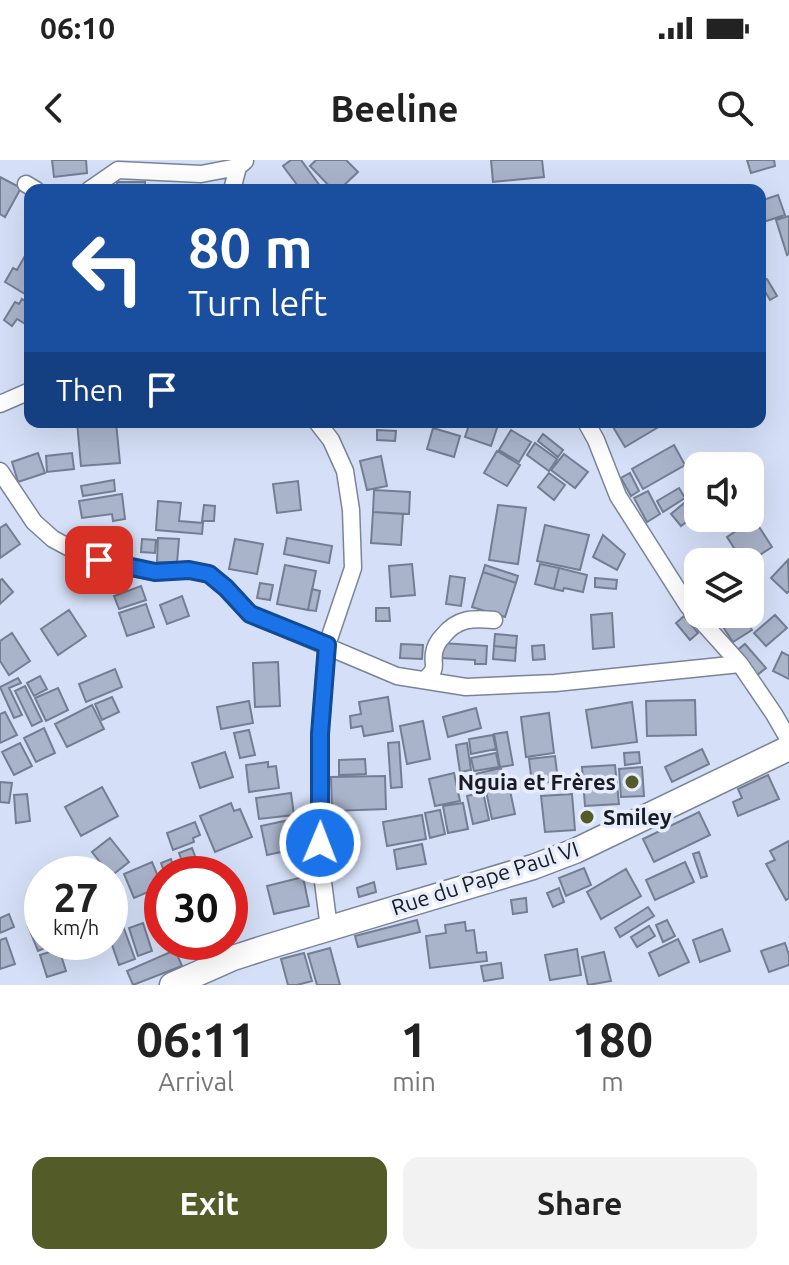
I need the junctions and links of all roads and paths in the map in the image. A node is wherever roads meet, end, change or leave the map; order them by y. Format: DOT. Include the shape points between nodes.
graph roads {
  1 [pos="242,163"];
  2 [pos="98,184"];
  3 [pos="234,184"];
  4 [pos="24,394"];
  5 [pos="0,404"];
  6 [pos="322,428"];
  7 [pos="589,428"];
  8 [pos="0,471"];
  9 [pos="494,620"];
  10 [pos="327,645"];
  11 [pos="740,664"];
  12 [pos="424,680"];
  13 [pos="789,740"];
  14 [pos="789,748"];
  15 [pos="329,928"];
  16 [pos="172,985"];
  1 -- 2 [label="street" via="201,174 118,170"];
  1 -- 3 [label="street"];
  4 -- 5 [label="street"];
  6 -- 10 [label="street" via="345,471 353,568"];
  7 -- 11 [label="street" via="618,496 688,606"];
  8 -- 10 [label="street" via="34,522 83,555 155,572 209,574 250,614"];
  9 -- 12 [label="street" via="472,618 455,624 439,641 435,666"];
  10 -- 12 [label="street" via="397,676"];
  10 -- 15 [label="street" via="320,734 320,859"];
  11 -- 12 [label="street" via="555,683 466,687"];
  11 -- 13 [label="street"];
  14 -- 15 [label="street, Rue du Pape Paul VI" via="575,851"];
  15 -- 16 [label="street, Rue du Pape Paul VI" via="233,958"];
}
